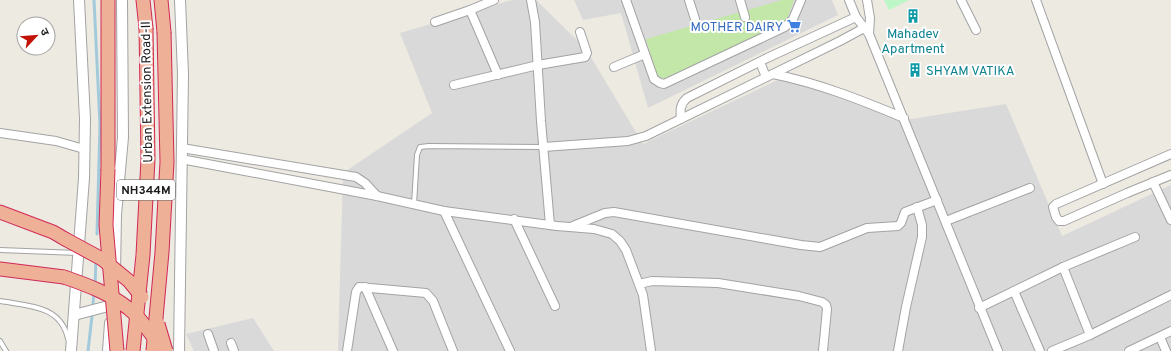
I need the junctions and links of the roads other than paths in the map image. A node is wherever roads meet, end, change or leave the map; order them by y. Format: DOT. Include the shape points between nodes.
graph roads {
  1 [pos="79,0"];
  2 [pos="108,0"];
  3 [pos="122,0"];
  4 [pos="144,0"];
  5 [pos="161,0"];
  6 [pos="180,0"];
  7 [pos="494,0"];
  8 [pos="532,0"];
  9 [pos="626,0"];
  10 [pos="689,0"];
  11 [pos="740,0"];
  12 [pos="801,0"];
  13 [pos="849,0"];
  14 [pos="867,0"];
  15 [pos="961,0"];
  16 [pos="1036,0"];
  17 [pos="470,10"];
  18 [pos="745,17"];
  19 [pos="856,17"];
  20 [pos="696,19"];
  21 [pos="435,22"];
  22 [pos="976,30"];
  23 [pos="866,31"];
  24 [pos="580,32"];
  25 [pos="646,54"];
  26 [pos="760,62"];
  27 [pos="538,65"];
  28 [pos="614,67"];
  29 [pos="498,75"];
  30 [pos="770,75"];
  31 [pos="454,85"];
  32 [pos="904,118"];
  33 [pos="681,119"];
  34 [pos="0,133"];
  35 [pos="543,147"];
  36 [pos="182,148"];
  37 [pos="84,149"];
  38 [pos="1171,154"];
  39 [pos="182,160"];
  40 [pos="1171,175"];
  41 [pos="1153,182"];
  42 [pos="1103,184"];
  43 [pos="1030,188"];
  44 [pos="377,196"];
  45 [pos="937,200"];
  46 [pos="414,204"];
  47 [pos="918,207"];
  48 [pos="444,211"];
  49 [pos="0,212"];
  50 [pos="514,220"];
  51 [pos="1171,220"];
  52 [pos="946,221"];
  53 [pos="550,225"];
  54 [pos="570,227"];
  55 [pos="1134,236"];
  56 [pos="0,250"];
  57 [pos="78,253"];
  58 [pos="1063,268"];
  59 [pos="6,270"];
  60 [pos="639,284"];
  61 [pos="365,287"];
  62 [pos="1014,291"];
  63 [pos="1171,295"];
  64 [pos="0,301"];
  65 [pos="112,305"];
  66 [pos="555,306"];
  67 [pos="979,308"];
  68 [pos="74,315"];
  69 [pos="1171,331"];
  70 [pos="208,334"];
  71 [pos="1090,335"];
  72 [pos="1160,337"];
  73 [pos="0,341"];
  74 [pos="231,343"];
  75 [pos="6,351"];
  76 [pos="70,351"];
  77 [pos="108,351"];
  78 [pos="117,351"];
  79 [pos="133,351"];
  80 [pos="153,351"];
  81 [pos="165,351"];
  82 [pos="179,351"];
  83 [pos="214,351"];
  84 [pos="234,351"];
  85 [pos="347,351"];
  86 [pos="393,351"];
  87 [pos="453,351"];
  88 [pos="510,351"];
  89 [pos="651,351"];
  90 [pos="823,351"];
  91 [pos="898,351"];
  92 [pos="998,351"];
  93 [pos="1040,351"];
  94 [pos="1052,351"];
  95 [pos="1130,351"];
  96 [pos="1166,351"];
  1 -- 37 [label="street" via="85,118"];
  2 -- 78 [label="highway, bridge" via="106,224"];
  3 -- 65 [label="street" via="123,137"];
  4 -- 79 [label="highway, Urban Extension Road-II / NH344M, bridge" via="148,159 143,255"];
  5 -- 80 [label="highway, Urban Extension Road-II / NH344M, bridge" via="167,162"];
  6 -- 36 [label="street"];
  7 -- 17 [label="street"];
  8 -- 27 [label="street"];
  9 -- 25 [label="street"];
  10 -- 20 [label="street"];
  11 -- 18 [label="street"];
  12 -- 25 [label="street" via="793,19 785,27 664,84 654,79"];
  13 -- 19 [label="street"];
  14 -- 23 [label="street" via="870,18"];
  15 -- 22 [label="street"];
  16 -- 42 [label="street"];
  17 -- 21 [label="street"];
  17 -- 29 [label="street"];
  19 -- 23 [label="street"];
  19 -- 26 [label="street"];
  23 -- 30 [label="street"];
  23 -- 32 [label="street"];
  24 -- 27 [label="street" via="586,56"];
  25 -- 28 [label="street"];
  26 -- 30 [label="street"];
  26 -- 33 [label="street" via="687,98 681,105"];
  27 -- 29 [label="street"];
  27 -- 35 [label="street"];
  29 -- 31 [label="street"];
  30 -- 32 [label="street" via="791,78 841,93"];
  30 -- 33 [label="street"];
  32 -- 45 [label="street"];
  33 -- 35 [label="street" via="655,132 628,141"];
  34 -- 37 [label="street" via="56,141"];
  35 -- 46 [label="lane" via="420,147 417,154"];
  35 -- 53 [label="street"];
  36 -- 39 [label="street"];
  36 -- 44 [label="street" via="356,177 366,183"];
  37 -- 57 [label="street"];
  38 -- 42 [label="street"];
  39 -- 44 [label="street"];
  39 -- 82 [label="street"];
  40 -- 41 [label="street"];
  41 -- 42 [label="street" via="1059,221 1053,207 1056,204"];
  41 -- 51 [label="street"];
  43 -- 52 [label="street"];
  44 -- 46 [label="street"];
  45 -- 47 [label="street"];
  45 -- 52 [label="street"];
  46 -- 48 [label="street"];
  47 -- 54 [label="street" via="905,212 898,226 867,228 820,247 614,212"];
  47 -- 91 [label="street" via="922,237"];
  48 -- 50 [label="street"];
  48 -- 88 [label="street"];
  49 -- 81 [label="highway, bridge" via="53,232 102,259 129,281 159,325"];
  50 -- 53 [label="street"];
  50 -- 66 [label="street"];
  52 -- 67 [label="street"];
  53 -- 54 [label="street"];
  54 -- 60 [label="street" via="612,234 626,250"];
  55 -- 58 [label="street"];
  56 -- 57 [label="lane"];
  57 -- 68 [label="street"];
  58 -- 62 [label="street"];
  58 -- 71 [label="street"];
  59 -- 81 [label="highway, bridge" via="64,277 100,290 129,308"];
  60 -- 89 [label="street"];
  60 -- 90 [label="street" via="652,281 718,283 822,302 827,309"];
  61 -- 85 [label="street" via="358,287 356,292"];
  61 -- 86 [label="street"];
  61 -- 87 [label="street" via="426,293 433,301"];
  62 -- 67 [label="street"];
  62 -- 93 [label="street"];
  63 -- 71 [label="street"];
  64 -- 76 [label="lane" via="44,309 59,319 68,336"];
  65 -- 68 [label="street"];
  65 -- 77 [label="street"];
  67 -- 92 [label="street"];
  68 -- 76 [label="street"];
  69 -- 72 [label="street"];
  70 -- 83 [label="street"];
  71 -- 94 [label="street"];
  72 -- 95 [label="street"];
  72 -- 96 [label="street"];
  73 -- 75 [label="lane"];
  74 -- 84 [label="street"];
}
